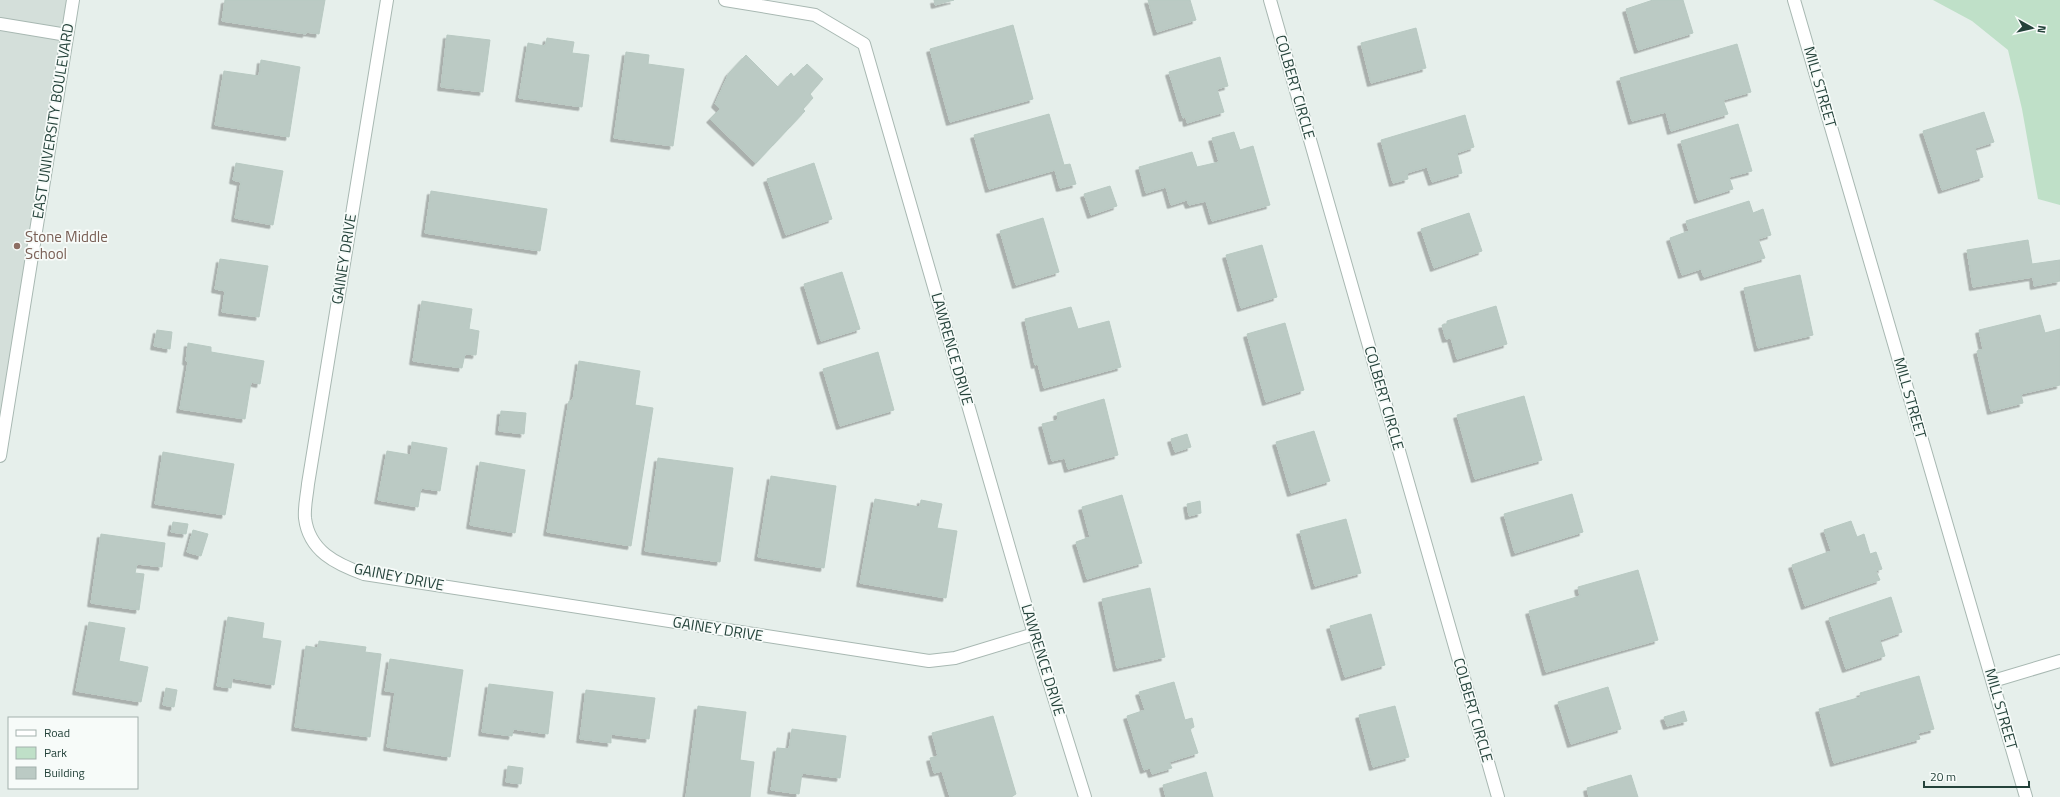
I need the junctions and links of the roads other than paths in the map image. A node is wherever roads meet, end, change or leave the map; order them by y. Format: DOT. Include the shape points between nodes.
graph roads {
  1 [pos="73,0"];
  2 [pos="387,0"];
  3 [pos="724,0"];
  4 [pos="1270,0"];
  5 [pos="1794,0"];
  6 [pos="0,24"];
  7 [pos="67,35"];
  8 [pos="0,456"];
  9 [pos="1034,634"];
  10 [pos="2060,661"];
  11 [pos="1993,681"];
  12 [pos="1085,797"];
  13 [pos="1498,797"];
  14 [pos="2026,797"];
  1 -- 7 [label="street, EAST UNIVERSITY BOULEVARD"];
  2 -- 9 [label="street, GAINEY DRIVE" via="308,484 305,518 312,543 328,558 364,574 929,661 955,658"];
  3 -- 9 [label="street, LAWRENCE DRIVE" via="815,15 864,44"];
  4 -- 13 [label="street, COLBERT CIRCLE"];
  5 -- 11 [label="street, MILL STREET"];
  6 -- 7 [label="street"];
  7 -- 8 [label="street, EAST UNIVERSITY BOULEVARD"];
  9 -- 12 [label="street, LAWRENCE DRIVE"];
  10 -- 11 [label="street"];
  11 -- 14 [label="street, MILL STREET"];
}
